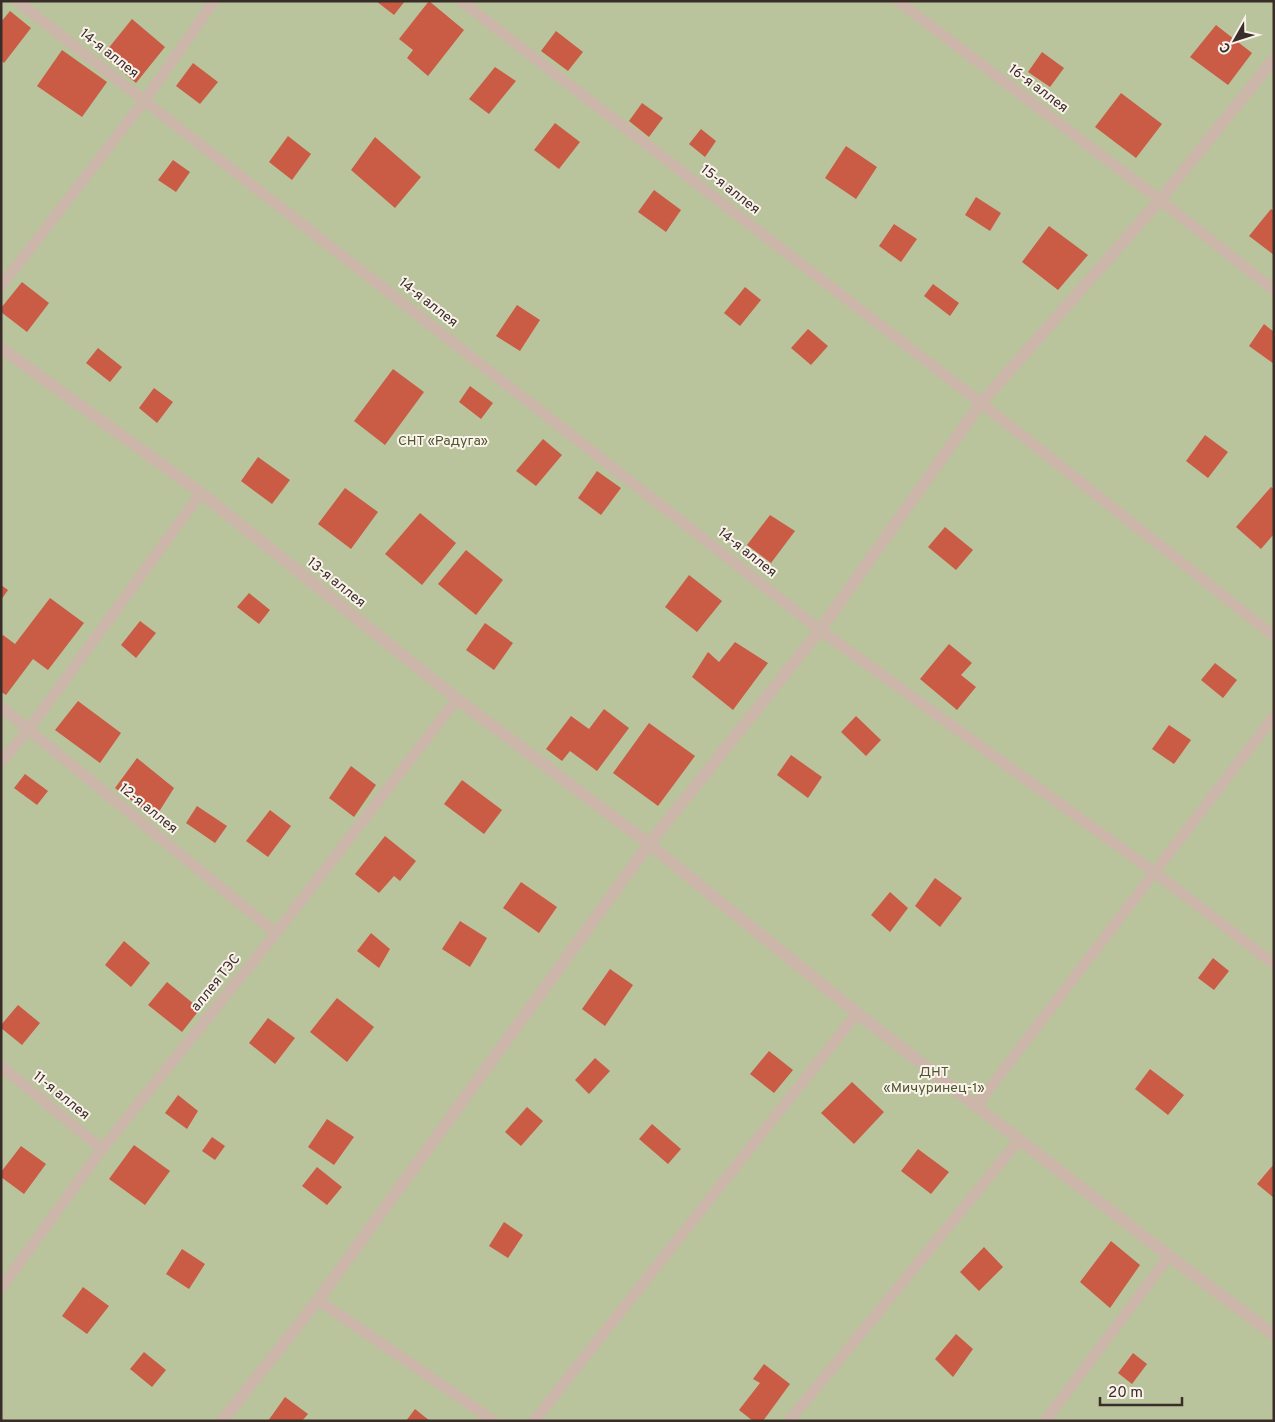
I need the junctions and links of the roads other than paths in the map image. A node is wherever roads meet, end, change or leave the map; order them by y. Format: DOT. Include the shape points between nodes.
graph roads {
  1 [pos="17,1"];
  2 [pos="214,1"];
  3 [pos="461,1"];
  4 [pos="898,1"];
  5 [pos="1274,59"];
  6 [pos="145,100"];
  7 [pos="1160,200"];
  8 [pos="1,286"];
  9 [pos="1274,290"];
  10 [pos="1,348"];
  11 [pos="981,403"];
  12 [pos="201,493"];
  13 [pos="820,630"];
  14 [pos="1274,636"];
  15 [pos="457,699"];
  16 [pos="1,707"];
  17 [pos="1274,716"];
  18 [pos="29,729"];
  19 [pos="1,762"];
  20 [pos="649,844"];
  21 [pos="1154,872"];
  22 [pos="276,933"];
  23 [pos="1274,964"];
  24 [pos="858,1013"];
  25 [pos="1,1066"];
  26 [pos="976,1106"];
  27 [pos="1020,1140"];
  28 [pos="102,1149"];
  29 [pos="1169,1256"];
  30 [pos="1,1288"];
  31 [pos="318,1300"];
  32 [pos="1274,1335"];
  33 [pos="222,1421"];
  34 [pos="494,1421"];
  35 [pos="534,1421"];
  36 [pos="790,1421"];
  37 [pos="1045,1421"];
  1 -- 6 [label="lane, 14-я аллея"];
  2 -- 6 [label="lane"];
  3 -- 11 [label="lane, 15-я аллея"];
  4 -- 7 [label="lane, 16-я аллея"];
  5 -- 7 [label="street"];
  6 -- 8 [label="lane"];
  6 -- 13 [label="lane, 14-я аллея"];
  7 -- 9 [label="lane, 16-я аллея"];
  7 -- 11 [label="street"];
  10 -- 12 [label="street, 13-я аллея"];
  11 -- 13 [label="street"];
  11 -- 14 [label="lane, 15-я аллея"];
  12 -- 15 [label="street, 13-я аллея"];
  12 -- 18 [label="lane"];
  13 -- 20 [label="street"];
  13 -- 21 [label="lane, 14-я аллея"];
  15 -- 20 [label="street, 13-я аллея"];
  15 -- 22 [label="lane, аллея ТЭС"];
  16 -- 18 [label="lane, 12-я аллея"];
  17 -- 21 [label="lane"];
  18 -- 19 [label="lane"];
  18 -- 22 [label="lane, 12-я аллея"];
  20 -- 24 [label="street, 13-я аллея"];
  20 -- 31 [label="street"];
  21 -- 23 [label="lane, 14-я аллея"];
  21 -- 26 [label="lane"];
  22 -- 28 [label="lane, аллея ТЭС"];
  24 -- 26 [label="street, 13-я аллея"];
  24 -- 35 [label="lane"];
  25 -- 28 [label="lane, 11-я аллея"];
  26 -- 27 [label="street, 13-я аллея"];
  27 -- 29 [label="street, 13-я аллея"];
  27 -- 36 [label="lane"];
  28 -- 30 [label="lane, аллея ТЭС"];
  29 -- 32 [label="street, 13-я аллея"];
  29 -- 37 [label="lane"];
  31 -- 33 [label="street"];
  31 -- 34 [label="lane"];
}
